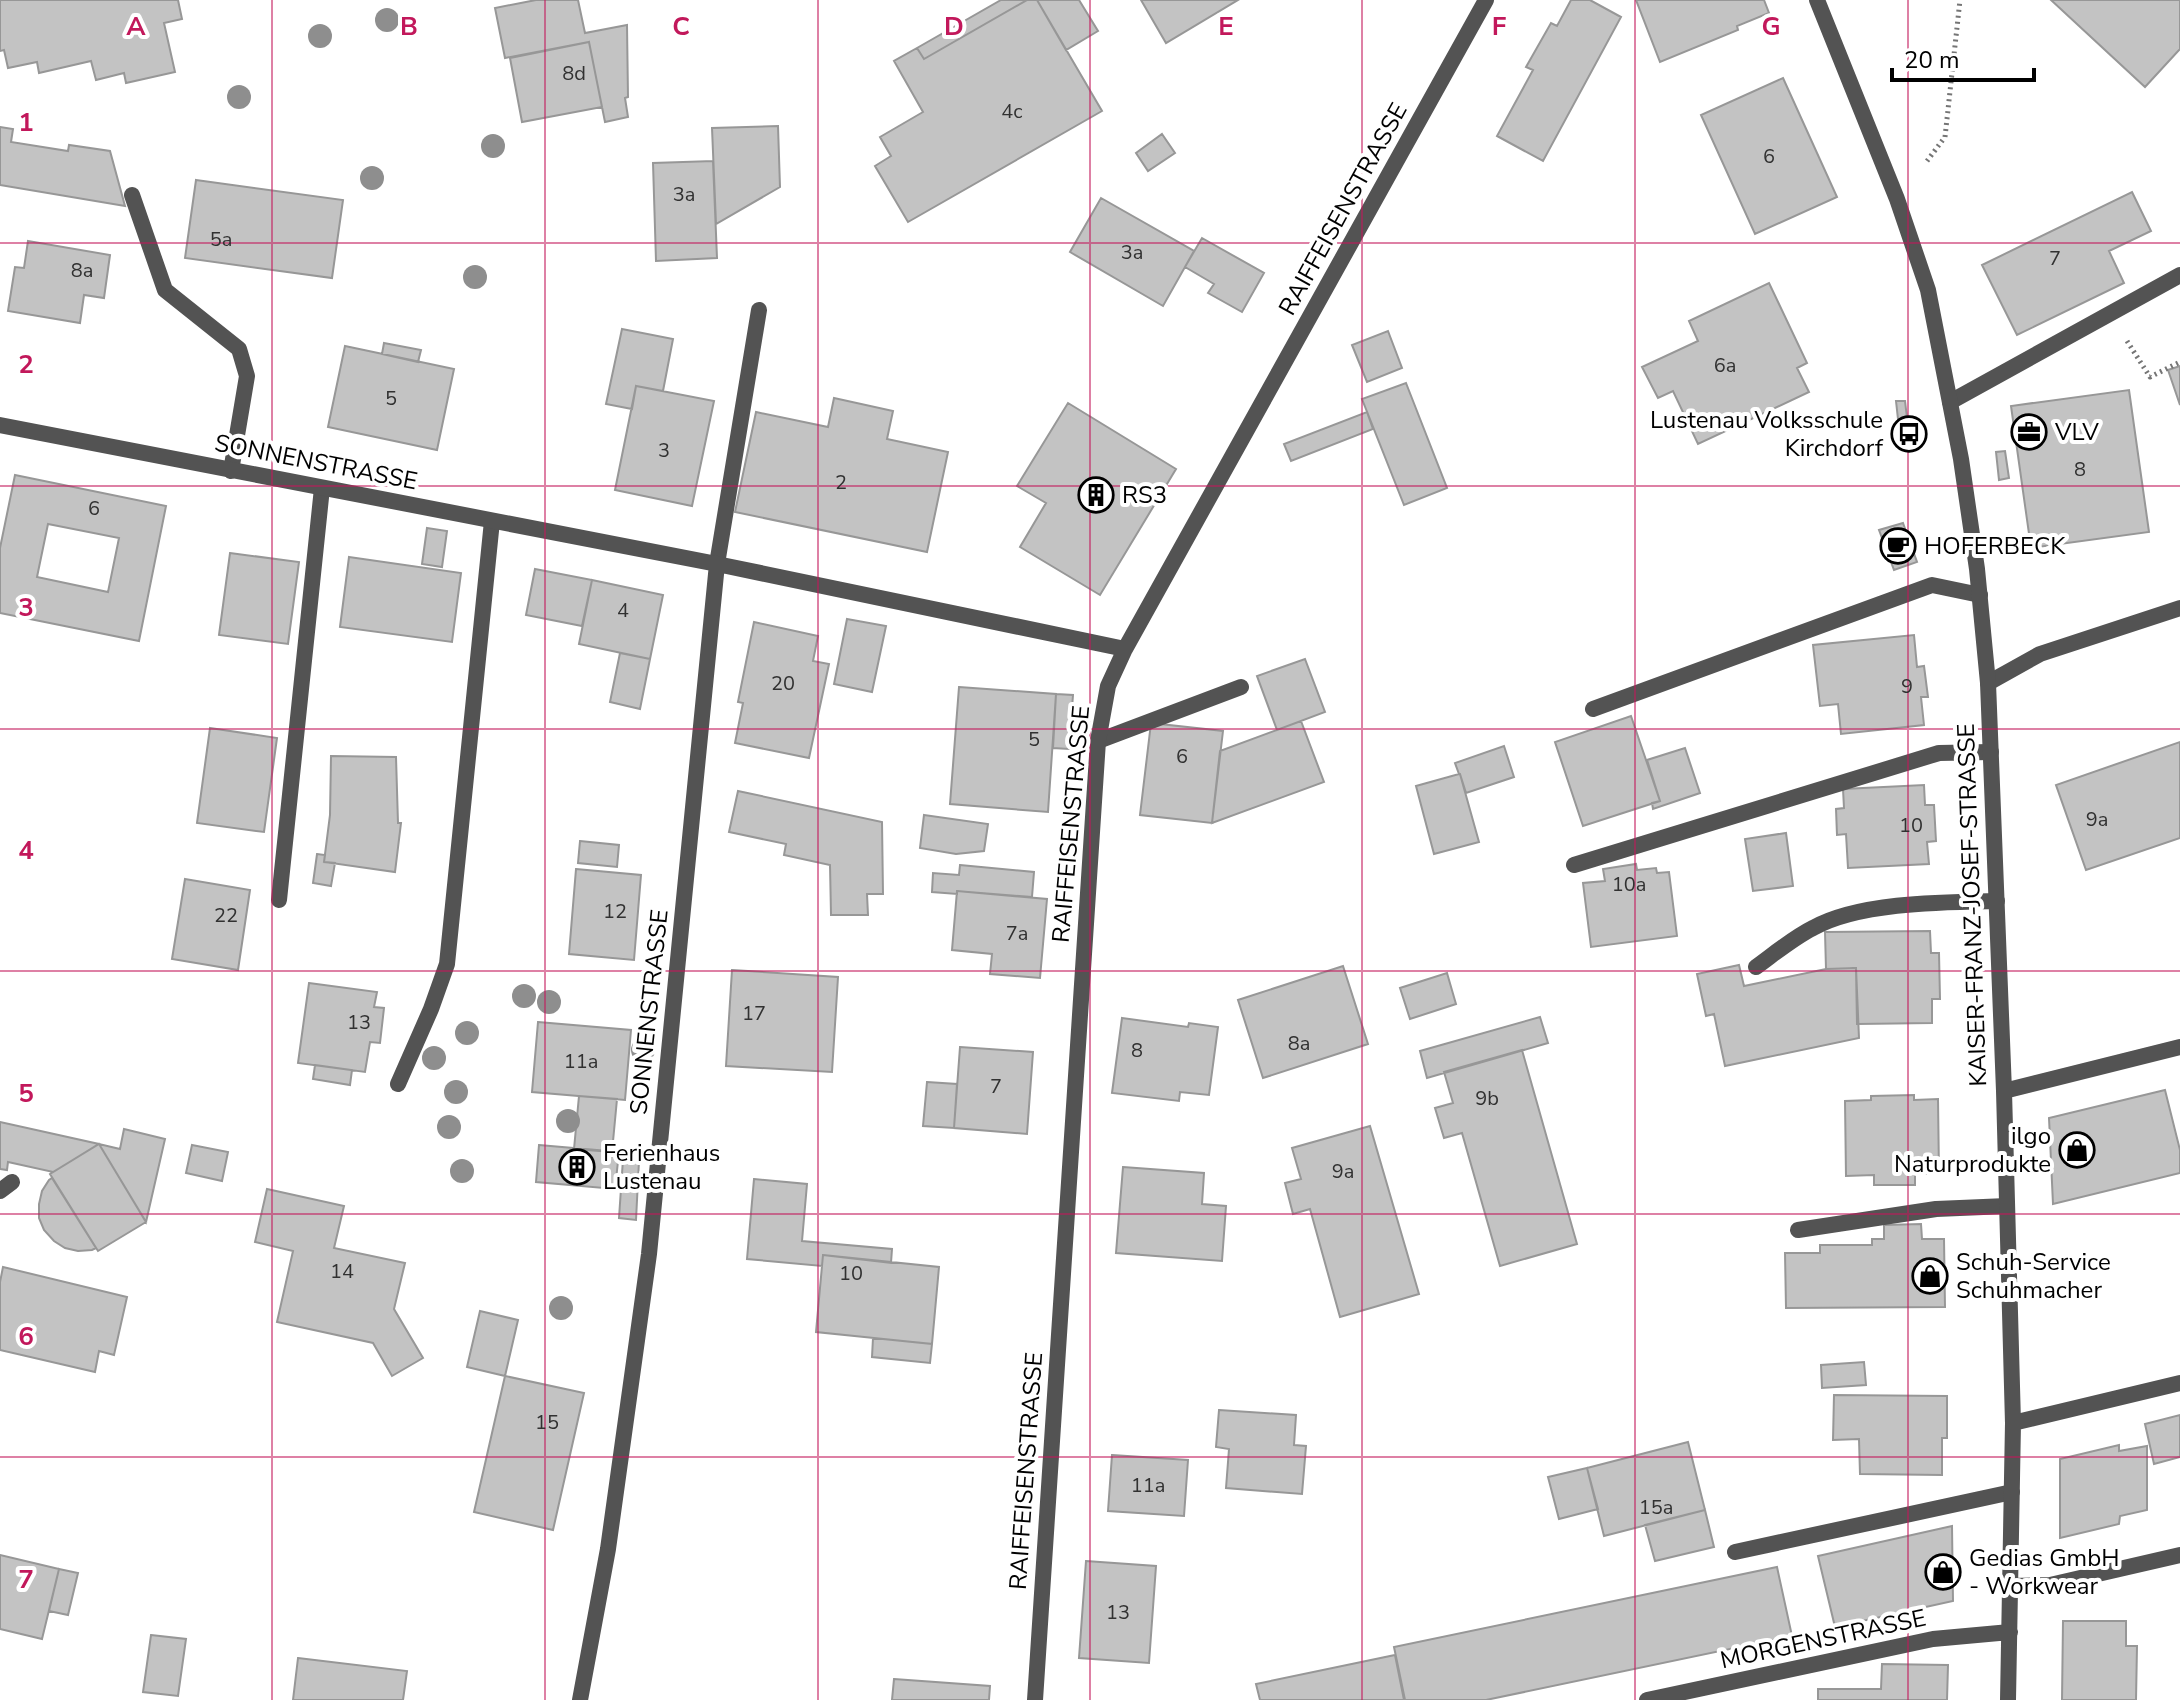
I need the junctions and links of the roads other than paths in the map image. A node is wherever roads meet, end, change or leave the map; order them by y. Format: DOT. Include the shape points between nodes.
graph roads {
  1 [pos="1486,0"];
  2 [pos="1817,0"];
  3 [pos="132,195"];
  4 [pos="2180,275"];
  5 [pos="759,310"];
  6 [pos="1950,402"];
  7 [pos="0,425"];
  8 [pos="231,471"];
  9 [pos="322,488"];
  10 [pos="492,521"];
  11 [pos="717,564"];
  12 [pos="1980,595"];
  13 [pos="2180,608"];
  14 [pos="1125,649"];
  15 [pos="1988,683"];
  16 [pos="1241,687"];
  17 [pos="1593,709"];
  18 [pos="1098,741"];
  19 [pos="1991,752"];
  20 [pos="1574,865"];
  21 [pos="279,900"];
  22 [pos="1997,901"];
  23 [pos="1756,967"];
  24 [pos="2180,1047"];
  25 [pos="398,1084"];
  26 [pos="2004,1091"];
  27 [pos="2007,1206"];
  28 [pos="1798,1230"];
  29 [pos="2180,1383"];
  30 [pos="2013,1423"];
  31 [pos="2012,1492"];
  32 [pos="1735,1552"];
  33 [pos="2180,1555"];
  34 [pos="2010,1586"];
  35 [pos="2010,1632"];
  36 [pos="580,1700"];
  37 [pos="1035,1700"];
  38 [pos="1647,1700"];
  39 [pos="2008,1700"];
  1 -- 14 [label="street, RAIFFEISENSTRASSE"];
  2 -- 6 [label="street, KAISER-FRANZ-JOSEF-STRASSE" via="1917,256"];
  3 -- 8 [label="street" via="165,290 239,349 247,376"];
  4 -- 6 [label="street"];
  5 -- 11 [label="street"];
  6 -- 12 [label="street, KAISER-FRANZ-JOSEF-STRASSE"];
  7 -- 8 [label="street, SONNENSTRASSE"];
  8 -- 9 [label="street, SONNENSTRASSE"];
  9 -- 10 [label="street, SONNENSTRASSE"];
  9 -- 21 [label="street"];
  10 -- 11 [label="street, SONNENSTRASSE"];
  10 -- 25 [label="street" via="447,964"];
  11 -- 14 [label="street, SONNENSTRASSE"];
  11 -- 36 [label="street, SONNENSTRASSE" via="649,1254 608,1549"];
  12 -- 15 [label="street, KAISER-FRANZ-JOSEF-STRASSE"];
  12 -- 17 [label="street" via="1932,585"];
  13 -- 15 [label="street" via="2040,654"];
  14 -- 18 [label="street, RAIFFEISENSTRASSE" via="1108,686"];
  15 -- 19 [label="street, KAISER-FRANZ-JOSEF-STRASSE"];
  16 -- 18 [label="street"];
  18 -- 37 [label="street, RAIFFEISENSTRASSE"];
  19 -- 20 [label="street" via="1939,753"];
  19 -- 22 [label="street, KAISER-FRANZ-JOSEF-STRASSE"];
  22 -- 23 [label="street" via="1862,911 1814,927"];
  22 -- 26 [label="street, KAISER-FRANZ-JOSEF-STRASSE"];
  24 -- 26 [label="street"];
  26 -- 27 [label="street, KAISER-FRANZ-JOSEF-STRASSE"];
  27 -- 28 [label="street" via="1936,1209"];
  27 -- 30 [label="street, KAISER-FRANZ-JOSEF-STRASSE"];
  29 -- 30 [label="street"];
  30 -- 31 [label="street, KAISER-FRANZ-JOSEF-STRASSE"];
  31 -- 32 [label="street"];
  31 -- 34 [label="street, KAISER-FRANZ-JOSEF-STRASSE"];
  33 -- 34 [label="street" via="2050,1585"];
  34 -- 35 [label="street, KAISER-FRANZ-JOSEF-STRASSE"];
  35 -- 38 [label="street, MORGENSTRASSE" via="1933,1639"];
  35 -- 39 [label="street, KAISER-FRANZ-JOSEF-STRASSE"];
}
